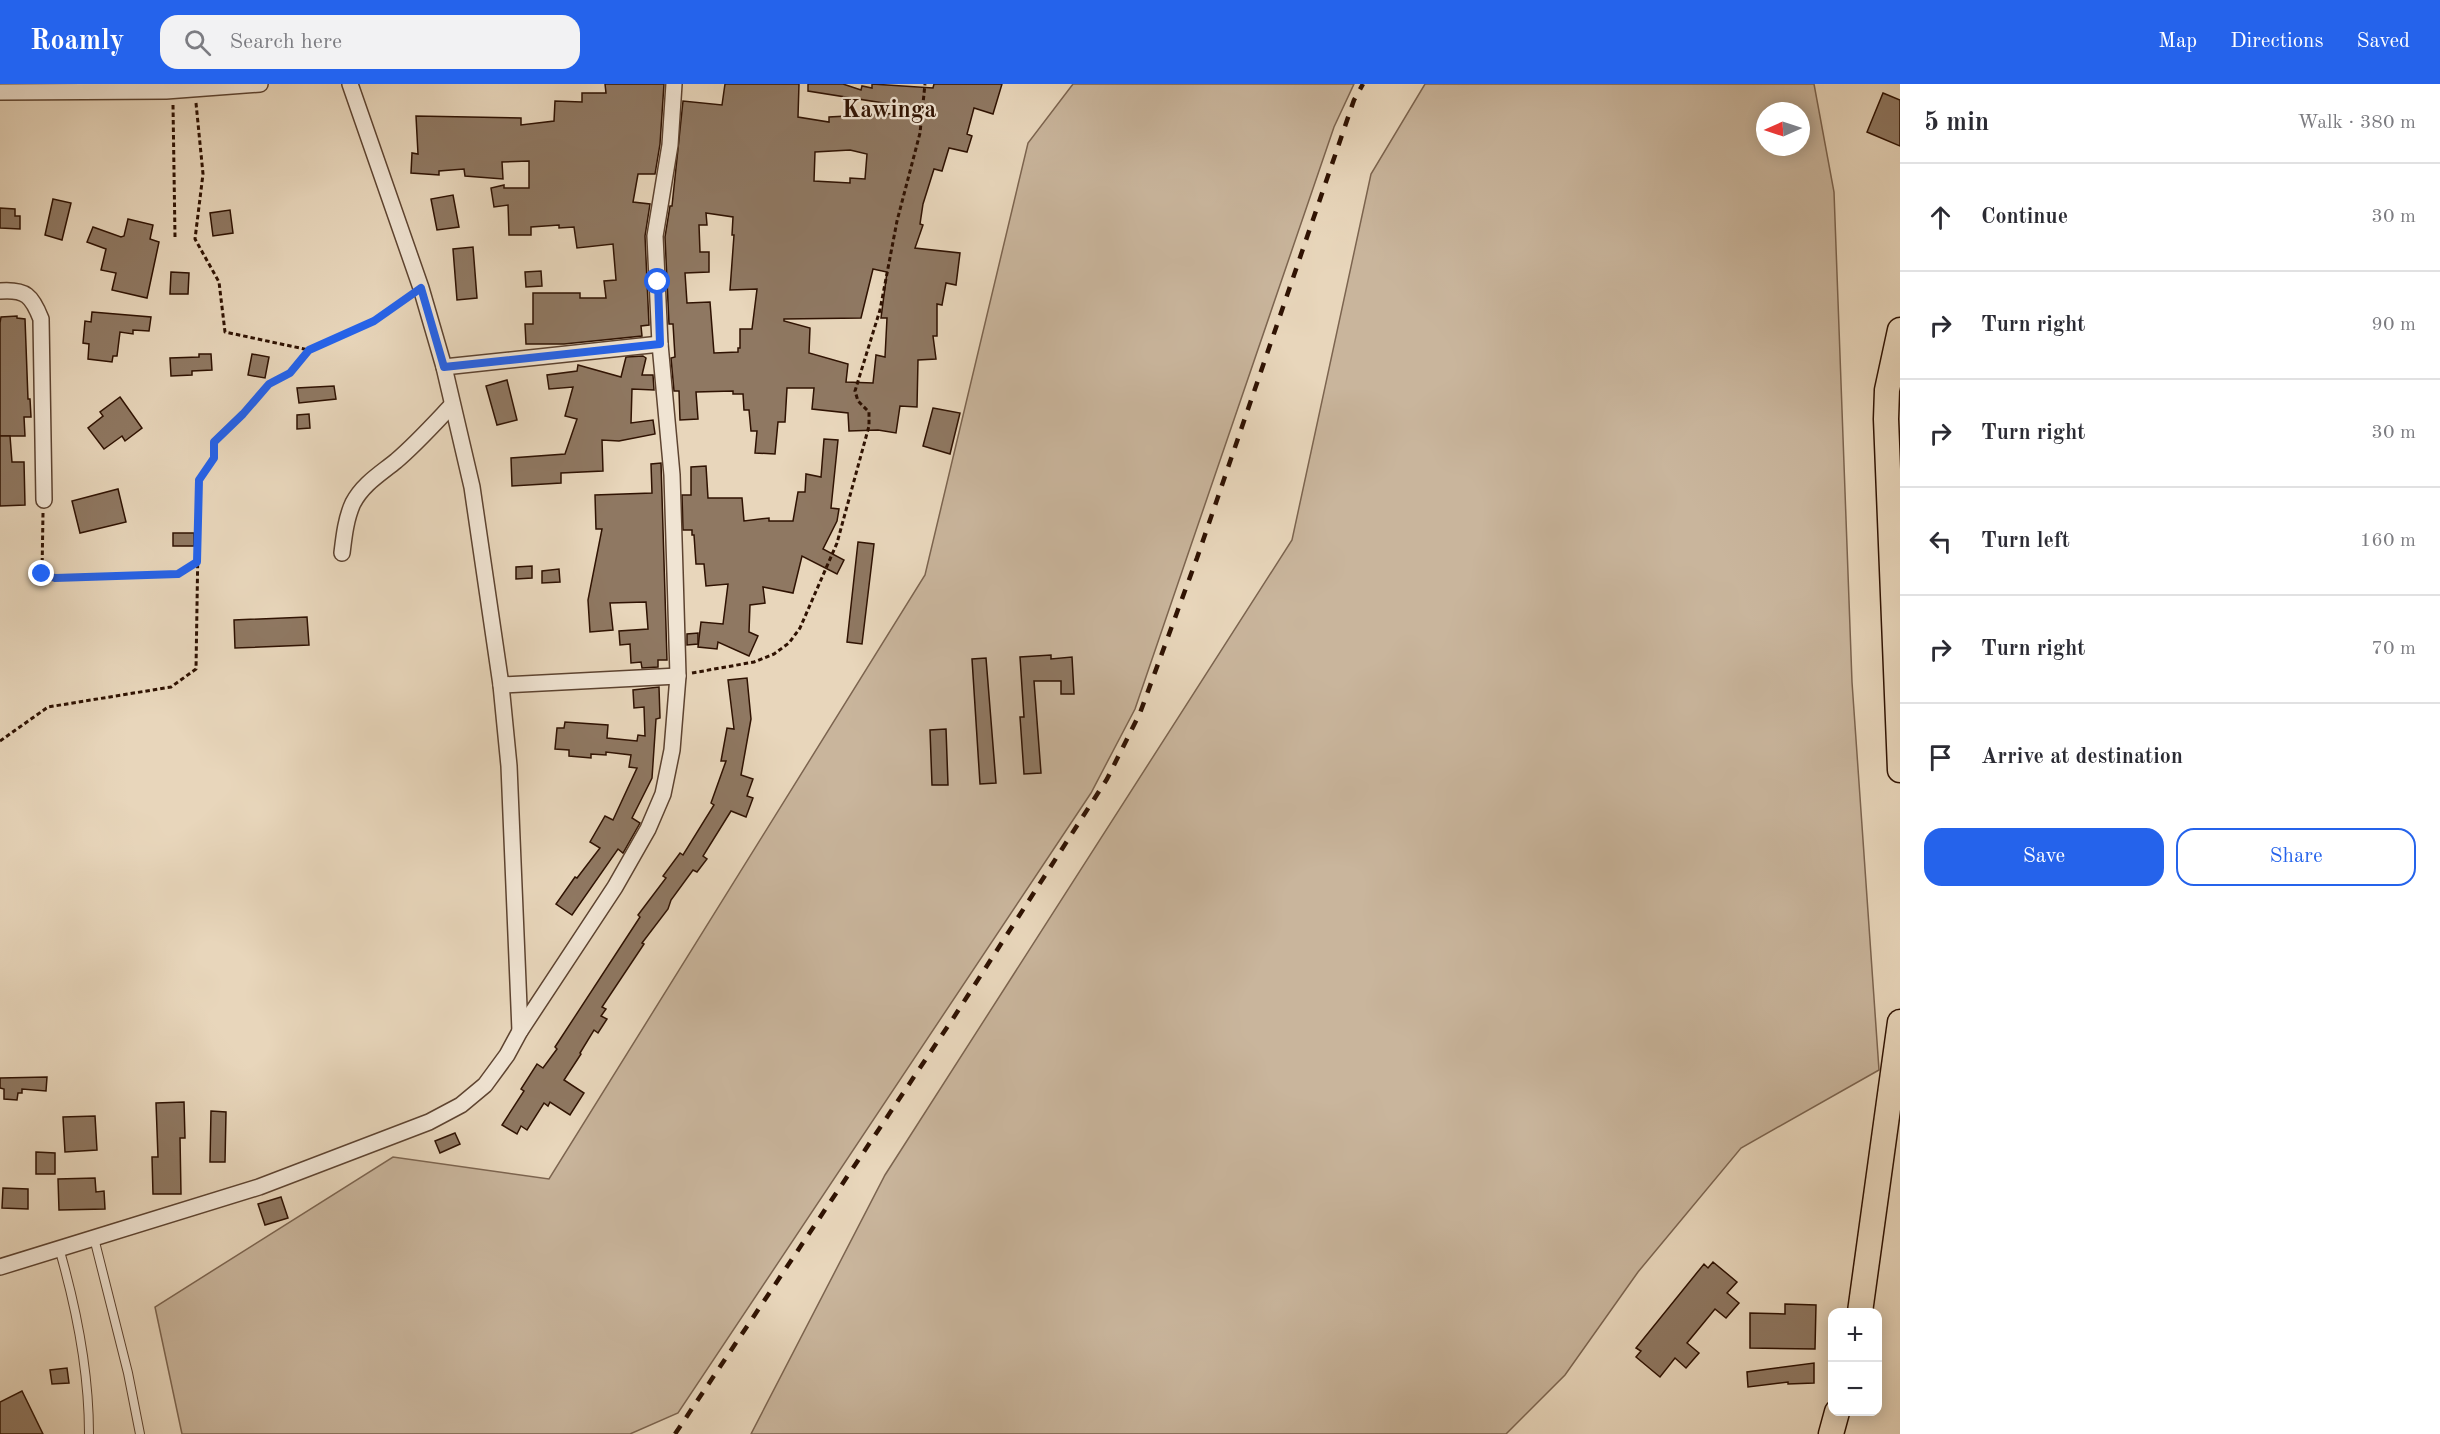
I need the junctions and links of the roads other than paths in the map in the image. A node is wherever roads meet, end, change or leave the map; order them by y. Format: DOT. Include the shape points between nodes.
graph roads {
  1 [pos="260,84"];
  2 [pos="350,84"];
  3 [pos="674,84"];
  4 [pos="0,92"];
  5 [pos="0,291"];
  6 [pos="1900,330"];
  7 [pos="660,344"];
  8 [pos="444,367"];
  9 [pos="452,405"];
  10 [pos="44,500"];
  11 [pos="342,553"];
  12 [pos="678,676"];
  13 [pos="501,685"];
  14 [pos="1900,770"];
  15 [pos="1900,1022"];
  16 [pos="520,1031"];
  17 [pos="94,1238"];
  18 [pos="59,1248"];
  19 [pos="0,1267"];
  20 [pos="1861,1308"];
  21 [pos="1837,1416"];
  22 [pos="89,1434"];
  23 [pos="140,1434"];
  24 [pos="1831,1434"];
  1 -- 4 [label="street" via="172,91"];
  2 -- 8 [label="street" via="421,288"];
  3 -- 7 [label="street" via="670,145 655,228"];
  5 -- 10 [label="street" via="21,292 34,300 41,319"];
  6 -- 14 [label="main road" via="1887,390 1886,419"];
  7 -- 8 [label="street"];
  7 -- 12 [label="street" via="672,475"];
  8 -- 9 [label="street"];
  9 -- 11 [label="street" via="395,462 375,475 354,502"];
  9 -- 13 [label="street" via="472,487"];
  12 -- 13 [label="street"];
  12 -- 16 [label="street" via="672,750 663,794 648,830"];
  13 -- 16 [label="street" via="509,766"];
  15 -- 20 [label="main road"];
  16 -- 17 [label="street" via="485,1085 461,1105 429,1122 259,1187"];
  17 -- 18 [label="street"];
  17 -- 23 [label="lane"];
  18 -- 19 [label="street"];
  18 -- 22 [label="lane" via="87,1366"];
  21 -- 24 [label="main road"];
}
